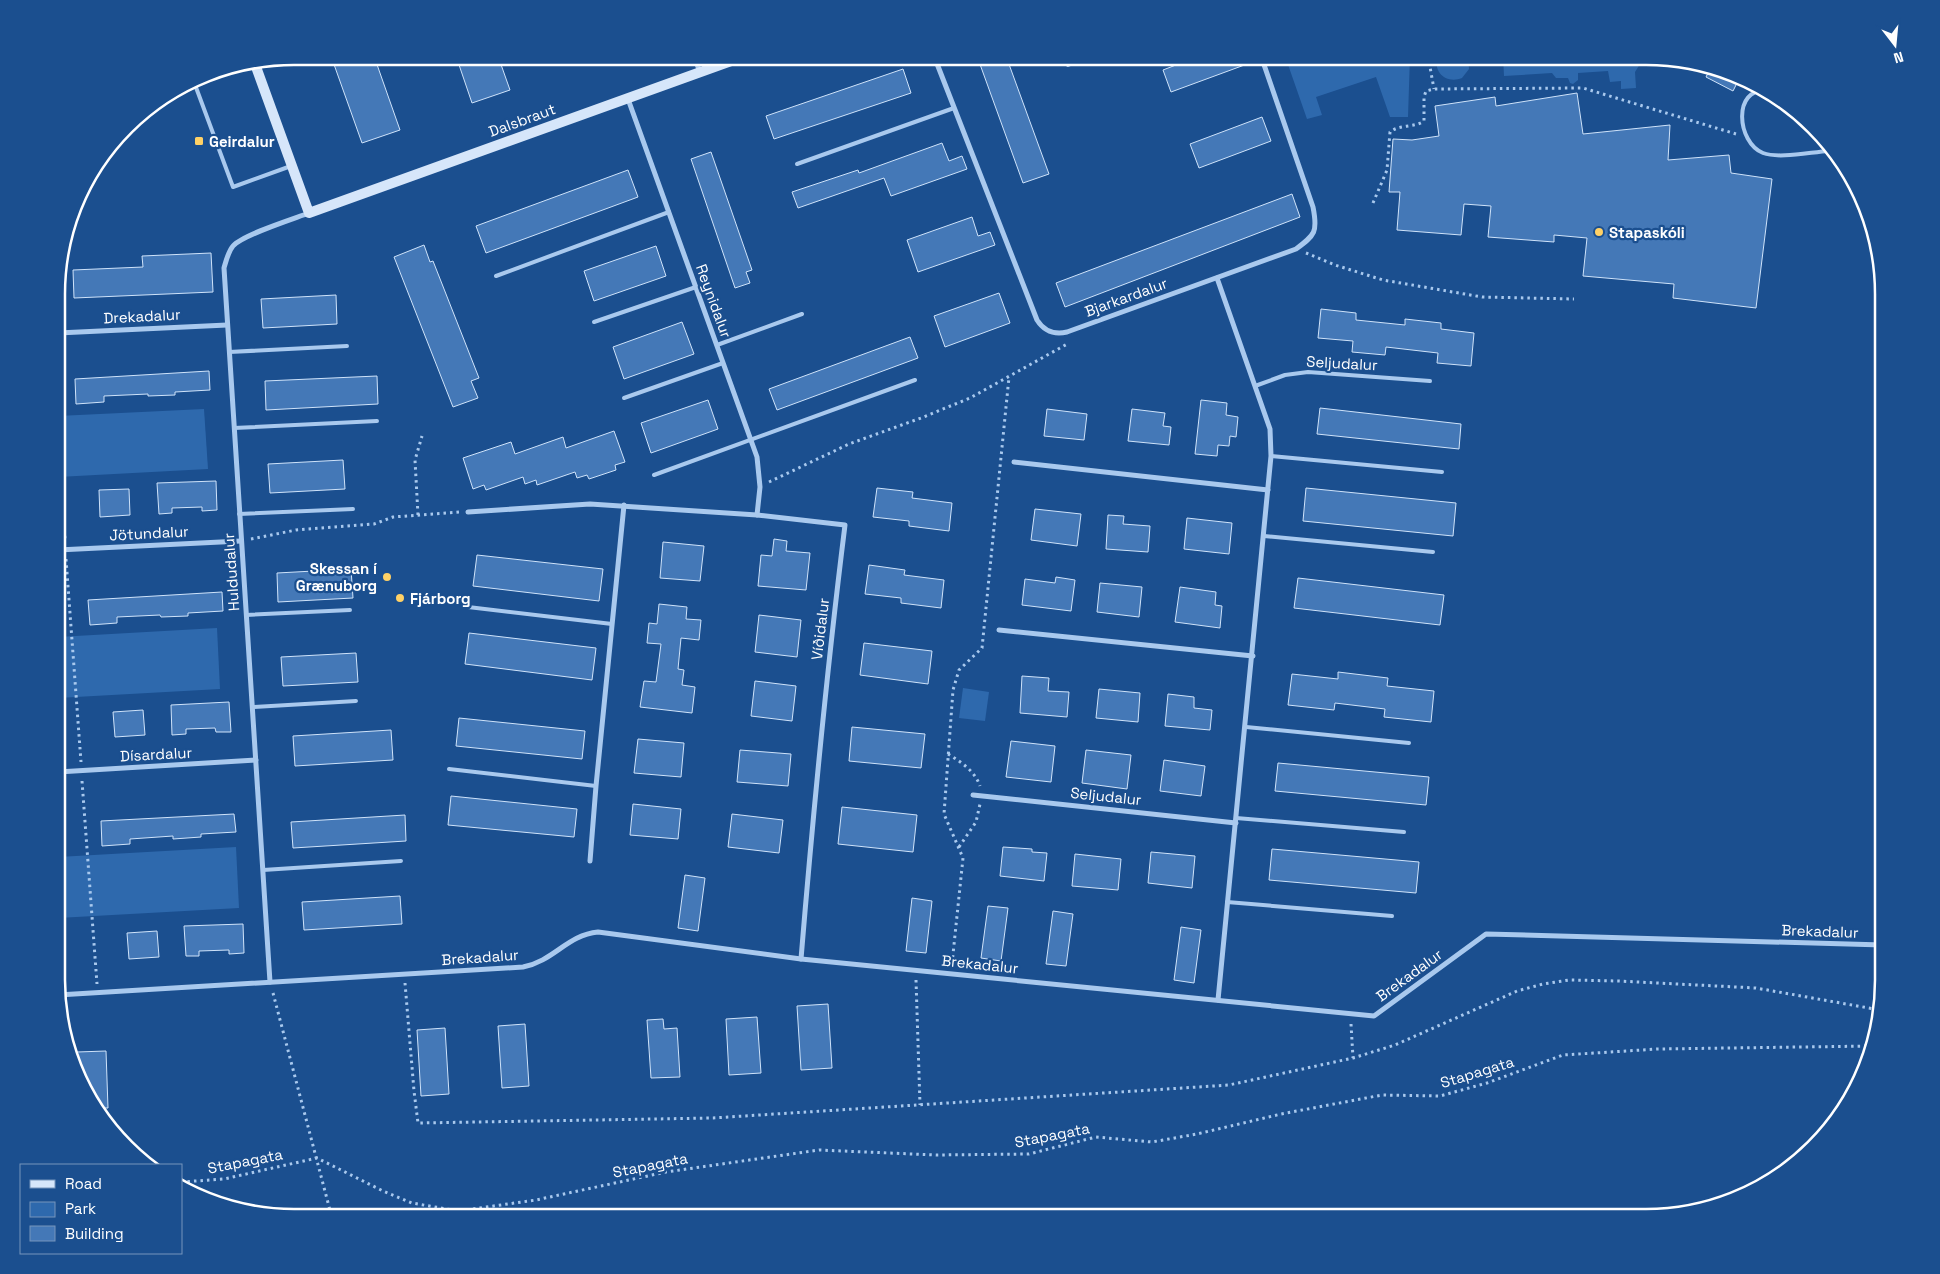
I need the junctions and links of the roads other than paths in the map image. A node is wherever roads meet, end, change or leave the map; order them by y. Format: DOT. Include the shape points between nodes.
graph roads {
  1 [pos="697,65"];
  2 [pos="720,65"];
  3 [pos="937,65"];
  4 [pos="1264,65"];
  5 [pos="256,68"];
  6 [pos="700,72"];
  7 [pos="196,87"];
  8 [pos="1754,93"];
  9 [pos="628,98"];
  10 [pos="954,108"];
  11 [pos="1825,151"];
  12 [pos="797,164"];
  13 [pos="292,165"];
  14 [pos="309,212"];
  15 [pos="669,212"];
  16 [pos="496,276"];
  17 [pos="1216,278"];
  18 [pos="696,287"];
  19 [pos="802,314"];
  20 [pos="594,322"];
  21 [pos="227,325"];
  22 [pos="65,333"];
  23 [pos="717,345"];
  24 [pos="347,346"];
  25 [pos="228,352"];
  26 [pos="724,363"];
  27 [pos="915,380"];
  28 [pos="1430,381"];
  29 [pos="1255,386"];
  30 [pos="624,398"];
  31 [pos="377,421"];
  32 [pos="234,428"];
  33 [pos="751,440"];
  34 [pos="1271,456"];
  35 [pos="1014,462"];
  36 [pos="1442,472"];
  37 [pos="654,475"];
  38 [pos="1268,490"];
  39 [pos="624,505"];
  40 [pos="353,508"];
  41 [pos="468,512"];
  42 [pos="239,514"];
  43 [pos="758,515"];
  44 [pos="1264,536"];
  45 [pos="241,541"];
  46 [pos="65,550"];
  47 [pos="1433,552"];
  48 [pos="468,607"];
  49 [pos="350,610"];
  50 [pos="246,616"];
  51 [pos="612,624"];
  52 [pos="999,630"];
  53 [pos="1253,656"];
  54 [pos="356,701"];
  55 [pos="252,707"];
  56 [pos="1246,727"];
  57 [pos="1408,743"];
  58 [pos="256,760"];
  59 [pos="449,769"];
  60 [pos="65,772"];
  61 [pos="596,786"];
  62 [pos="973,795"];
  63 [pos="1236,821"];
  64 [pos="1404,832"];
  65 [pos="401,861"];
  66 [pos="590,861"];
  67 [pos="263,870"];
  68 [pos="1228,902"];
  69 [pos="1392,916"];
  70 [pos="1875,945"];
  71 [pos="801,959"];
  72 [pos="270,982"];
  73 [pos="65,994"];
  74 [pos="1218,1000"];
  1 -- 6 [label="street"];
  2 -- 6 [label="street, Dalsbraut"];
  3 -- 10 [label="street"];
  4 -- 17 [label="street, Bjarkardalur" via="1316,224 1311,238 1296,249"];
  5 -- 13 [label="street"];
  6 -- 9 [label="street, Dalsbraut"];
  7 -- 13 [label="lane" via="233,187"];
  8 -- 11 [label="lane" via="1742,106 1746,137 1758,150 1770,155"];
  9 -- 14 [label="street, Dalsbraut"];
  9 -- 15 [label="street, Reynidalur"];
  10 -- 12 [label="lane"];
  10 -- 17 [label="street, Bjarkardalur" via="1037,320 1049,332 1067,332"];
  13 -- 14 [label="street"];
  14 -- 21 [label="street, Huldudalur" via="233,245 224,268"];
  15 -- 16 [label="lane"];
  15 -- 18 [label="street, Reynidalur"];
  17 -- 29 [label="street"];
  18 -- 20 [label="lane"];
  18 -- 23 [label="street, Reynidalur"];
  19 -- 23 [label="lane"];
  21 -- 22 [label="street, Drekadalur"];
  21 -- 25 [label="street, Huldudalur"];
  23 -- 26 [label="street, Reynidalur"];
  24 -- 25 [label="lane"];
  25 -- 32 [label="street, Huldudalur"];
  26 -- 30 [label="lane"];
  26 -- 33 [label="street, Reynidalur"];
  27 -- 33 [label="lane"];
  28 -- 29 [label="lane, Seljudalur" via="1308,372 1285,375"];
  29 -- 34 [label="street" via="1270,429"];
  31 -- 32 [label="lane"];
  32 -- 42 [label="street, Huldudalur"];
  33 -- 37 [label="lane"];
  33 -- 43 [label="street, Reynidalur" via="757,457 760,487"];
  34 -- 36 [label="lane"];
  34 -- 38 [label="street"];
  35 -- 38 [label="street"];
  38 -- 44 [label="street"];
  39 -- 41 [label="street, Víðidalur" via="590,504"];
  39 -- 43 [label="street, Víðidalur"];
  39 -- 51 [label="street"];
  40 -- 42 [label="lane"];
  42 -- 45 [label="street, Huldudalur"];
  43 -- 71 [label="street, Víðidalur" via="845,525 818,762"];
  44 -- 47 [label="lane"];
  44 -- 53 [label="street"];
  45 -- 46 [label="street, Jötundalur"];
  45 -- 50 [label="street, Huldudalur"];
  48 -- 51 [label="lane"];
  49 -- 50 [label="lane"];
  50 -- 55 [label="street, Huldudalur"];
  51 -- 61 [label="street"];
  52 -- 53 [label="street"];
  53 -- 56 [label="street"];
  54 -- 55 [label="lane"];
  55 -- 58 [label="street, Huldudalur"];
  56 -- 57 [label="lane"];
  56 -- 63 [label="street"];
  58 -- 60 [label="street, Dísardalur"];
  58 -- 67 [label="street, Huldudalur"];
  59 -- 61 [label="lane"];
  61 -- 66 [label="street"];
  62 -- 63 [label="street, Seljudalur"];
  63 -- 64 [label="lane, Seljudalur"];
  63 -- 68 [label="street"];
  65 -- 67 [label="lane"];
  67 -- 72 [label="street, Huldudalur"];
  68 -- 69 [label="lane"];
  68 -- 74 [label="street"];
  70 -- 74 [label="street, Brekadalur" via="1486,934 1374,1016"];
  71 -- 72 [label="street, Brekadalur" via="598,932 585,933 546,959 522,967"];
  71 -- 74 [label="street, Brekadalur"];
  72 -- 73 [label="street, Brekadalur"];
}
